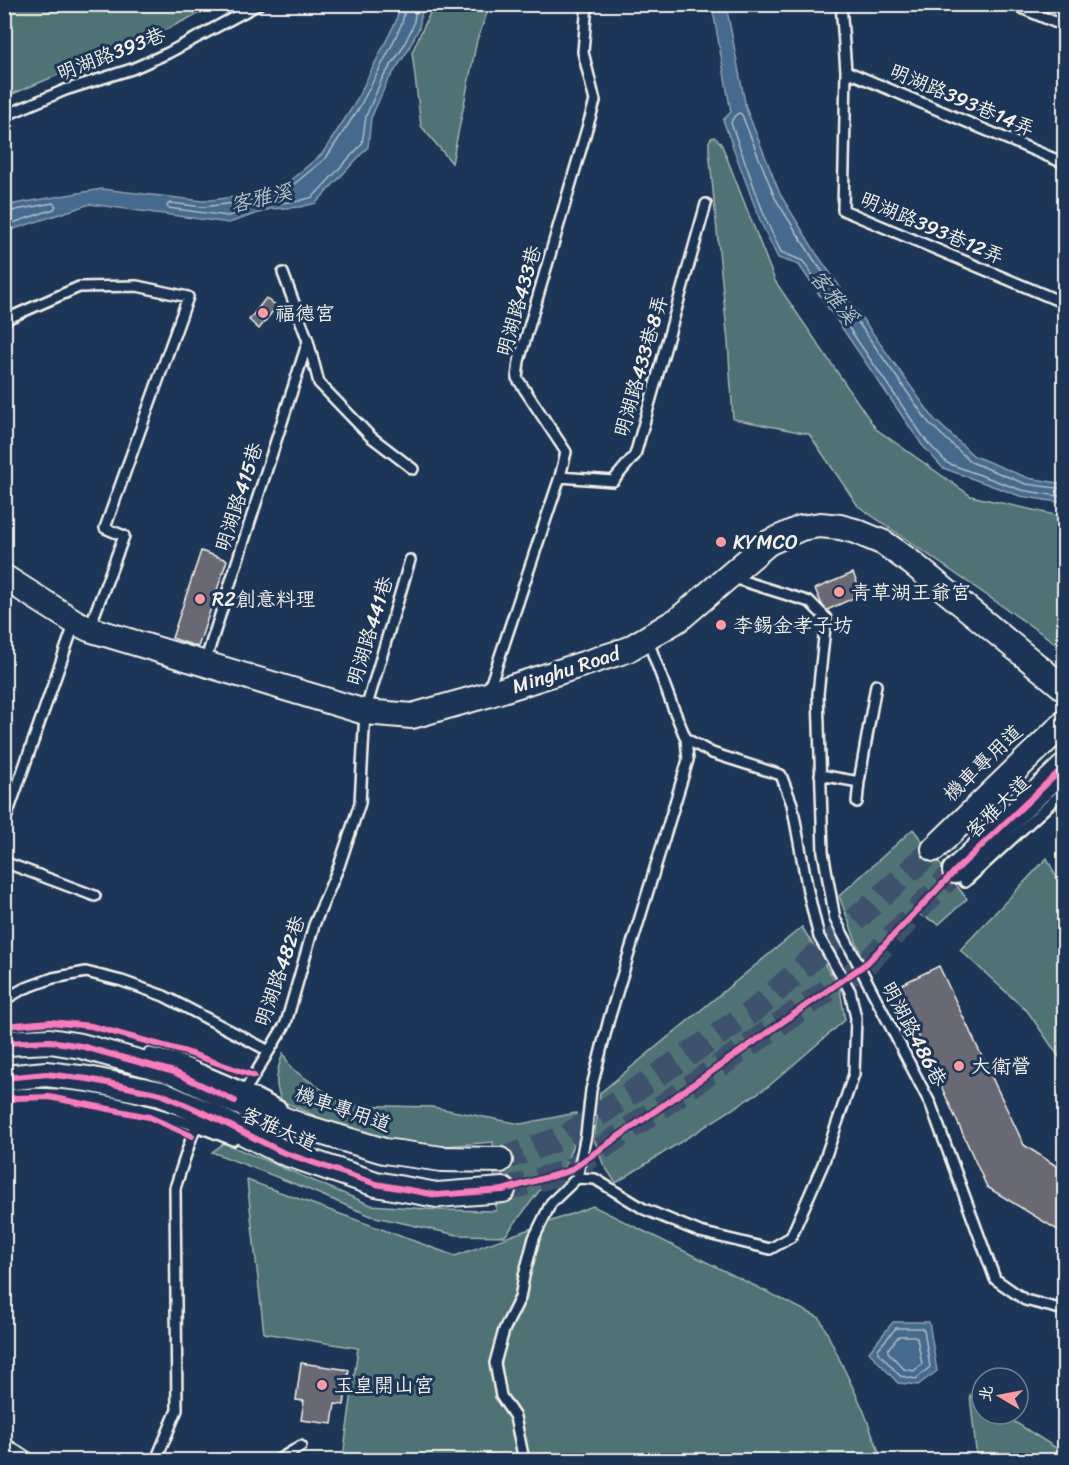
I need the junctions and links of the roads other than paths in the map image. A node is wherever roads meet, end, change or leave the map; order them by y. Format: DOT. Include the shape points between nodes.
graph roads {
  1 [pos="259,4"];
  2 [pos="587,4"];
  3 [pos="841,4"];
  4 [pos="1012,4"];
  5 [pos="1065,26"];
  6 [pos="846,70"];
  7 [pos="4,116"];
  8 [pos="1065,163"];
  9 [pos="706,204"];
  10 [pos="283,273"];
  11 [pos="1065,303"];
  12 [pos="4,320"];
  13 [pos="308,341"];
  14 [pos="413,470"];
  15 [pos="560,477"];
  16 [pos="410,560"];
  17 [pos="4,577"];
  18 [pos="728,577"];
  19 [pos="82,625"];
  20 [pos="647,638"];
  21 [pos="204,665"];
  22 [pos="876,685"];
  23 [pos="1065,688"];
  24 [pos="487,695"];
  25 [pos="364,712"];
  26 [pos="1065,716"];
  27 [pos="1065,723"];
  28 [pos="686,739"];
  29 [pos="1065,767"];
  30 [pos="820,775"];
  31 [pos="859,782"];
  32 [pos="981,790"];
  33 [pos="1065,791"];
  34 [pos="857,802"];
  35 [pos="4,824"];
  36 [pos="934,849"];
  37 [pos="4,862"];
  38 [pos="960,877"];
  39 [pos="95,896"];
  40 [pos="4,1000"];
  41 [pos="49,1039"];
  42 [pos="4,1042"];
  43 [pos="121,1047"];
  44 [pos="269,1051"];
  45 [pos="143,1052"];
  46 [pos="4,1078"];
  47 [pos="50,1084"];
  48 [pos="4,1095"];
  49 [pos="223,1108"];
  50 [pos="238,1141"];
  51 [pos="248,1145"];
  52 [pos="490,1155"];
  53 [pos="577,1178"];
  54 [pos="360,1189"];
  55 [pos="371,1193"];
  56 [pos="498,1195"];
  57 [pos="1065,1310"];
  58 [pos="4,1443"];
  59 [pos="301,1446"];
  60 [pos="31,1461"];
  61 [pos="156,1461"];
  62 [pos="278,1461"];
  63 [pos="524,1461"];
  1 -- 7 [label="lane, 明湖路393巷" via="132,69 65,90"];
  2 -- 15 [label="lane, 明湖路433巷" via="583,52 595,101 517,378 566,452"];
  3 -- 6 [label="lane, 明湖路393巷12弄"];
  4 -- 5 [label="lane"];
  6 -- 8 [label="lane, 明湖路393巷14弄"];
  6 -- 11 [label="lane, 明湖路393巷12弄" via="843,210"];
  9 -- 15 [label="lane, 明湖路433巷8弄" via="635,455 613,481"];
  10 -- 13 [label="lane"];
  12 -- 19 [label="lane" via="80,287 137,286 188,297 105,528 124,536"];
  13 -- 14 [label="lane" via="319,383 370,436"];
  13 -- 21 [label="lane, 明湖路415巷"];
  15 -- 24 [label="lane, 明湖路433巷"];
  16 -- 25 [label="lane, 明湖路441巷"];
  17 -- 19 [label="street, Minghu Road"];
  18 -- 20 [label="street, Minghu Road" via="679,619"];
  18 -- 23 [label="street, Minghu Road" via="768,543 801,528 819,525 855,531 884,543 912,563"];
  18 -- 30 [label="lane, 明湖路486巷" via="810,602 826,618 818,693"];
  19 -- 21 [label="street, Minghu Road"];
  19 -- 35 [label="lane"];
  20 -- 24 [label="street, Minghu Road" via="627,650"];
  20 -- 28 [label="lane"];
  21 -- 25 [label="street, Minghu Road"];
  22 -- 31 [label="lane"];
  24 -- 25 [label="street, Minghu Road" via="412,717"];
  25 -- 44 [label="lane, 明湖路482巷" via="360,803 314,925 286,1023"];
  26 -- 32 [label="lane, 機車專用道" via="1049,724"];
  27 -- 36 [label="street, 客雅大道"];
  28 -- 53 [label="lane" via="688,760 591,1090"];
  28 -- 53 [label="lane" via="712,753 781,775 792,804 819,938 850,991 856,1018 854,1074 823,1164 791,1237 770,1248 700,1232 644,1209 595,1179"];
  29 -- 38 [label="street, 客雅大道"];
  30 -- 31 [label="lane"];
  30 -- 57 [label="lane, 明湖路486巷" via="823,852 835,919 931,1105 995,1279 1025,1300"];
  31 -- 34 [label="lane"];
  33 -- 38 [label="lane"];
  37 -- 39 [label="lane"];
  40 -- 44 [label="lane" via="53,978 86,972 164,996"];
  41 -- 42 [label="street, 客雅大道"];
  41 -- 43 [label="lane"];
  41 -- 49 [label="street, 客雅大道" via="174,1072"];
  44 -- 49 [label="lane, 明湖路482巷"];
  45 -- 49 [label="lane" via="176,1059"];
  46 -- 47 [label="street, 客雅大道"];
  47 -- 48 [label="lane"];
  47 -- 49 [label="street, 客雅大道" via="88,1079"];
  49 -- 50 [label="lane"];
  49 -- 52 [label="street, 客雅大道" via="384,1151 442,1159"];
  49 -- 56 [label="street, 客雅大道" via="282,1152 375,1184 438,1195"];
  49 -- 61 [label="lane, 明湖路482巷" via="192,1136 175,1188 177,1410"];
  51 -- 54 [label="lane"];
  53 -- 63 [label="lane" via="551,1203 534,1238 520,1298 504,1330 495,1364 501,1396 515,1417"];
  55 -- 56 [label="lane" via="440,1203"];
  58 -- 60 [label="lane"];
  59 -- 62 [label="lane"];
}
